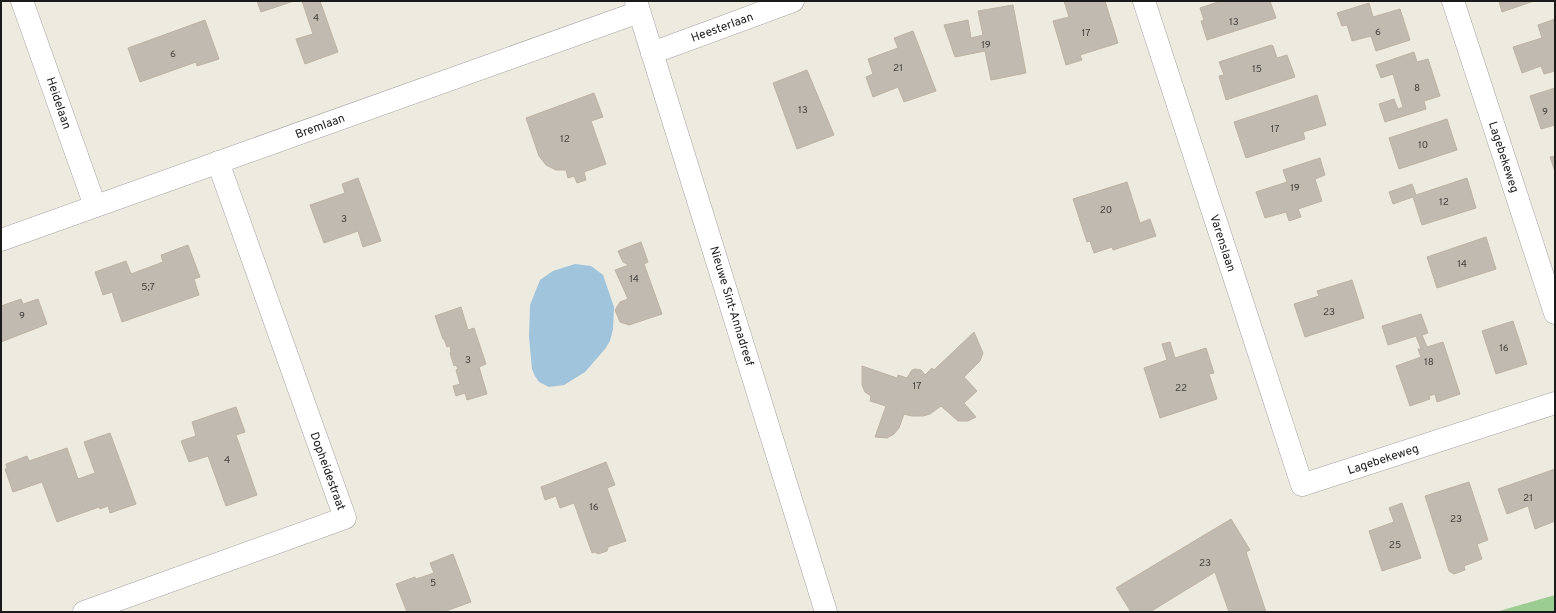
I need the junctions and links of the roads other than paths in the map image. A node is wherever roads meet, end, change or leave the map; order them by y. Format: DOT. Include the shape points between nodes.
graph roads {
  1 [pos="22,1"];
  2 [pos="793,1"];
  3 [pos="1144,1"];
  4 [pos="1453,1"];
  5 [pos="638,6"];
  6 [pos="652,53"];
  7 [pos="218,162"];
  8 [pos="95,206"];
  9 [pos="1,240"];
  10 [pos="1555,313"];
  11 [pos="1555,403"];
  12 [pos="1302,485"];
  13 [pos="84,612"];
  14 [pos="826,612"];
  1 -- 8 [label="street, Heidelaan"];
  2 -- 6 [label="street, Heesterlaan"];
  3 -- 12 [label="street, Varenslaan"];
  4 -- 10 [label="street, Lagebekeweg"];
  5 -- 6 [label="street, Nieuwe Sint-Annadreef"];
  5 -- 7 [label="street, Bremlaan"];
  6 -- 14 [label="street, Nieuwe Sint-Annadreef"];
  7 -- 8 [label="street, Bremlaan"];
  7 -- 13 [label="street, Dopheidestraat" via="345,518"];
  8 -- 9 [label="street, Bremlaan"];
  11 -- 12 [label="street, Lagebekeweg"];
}
